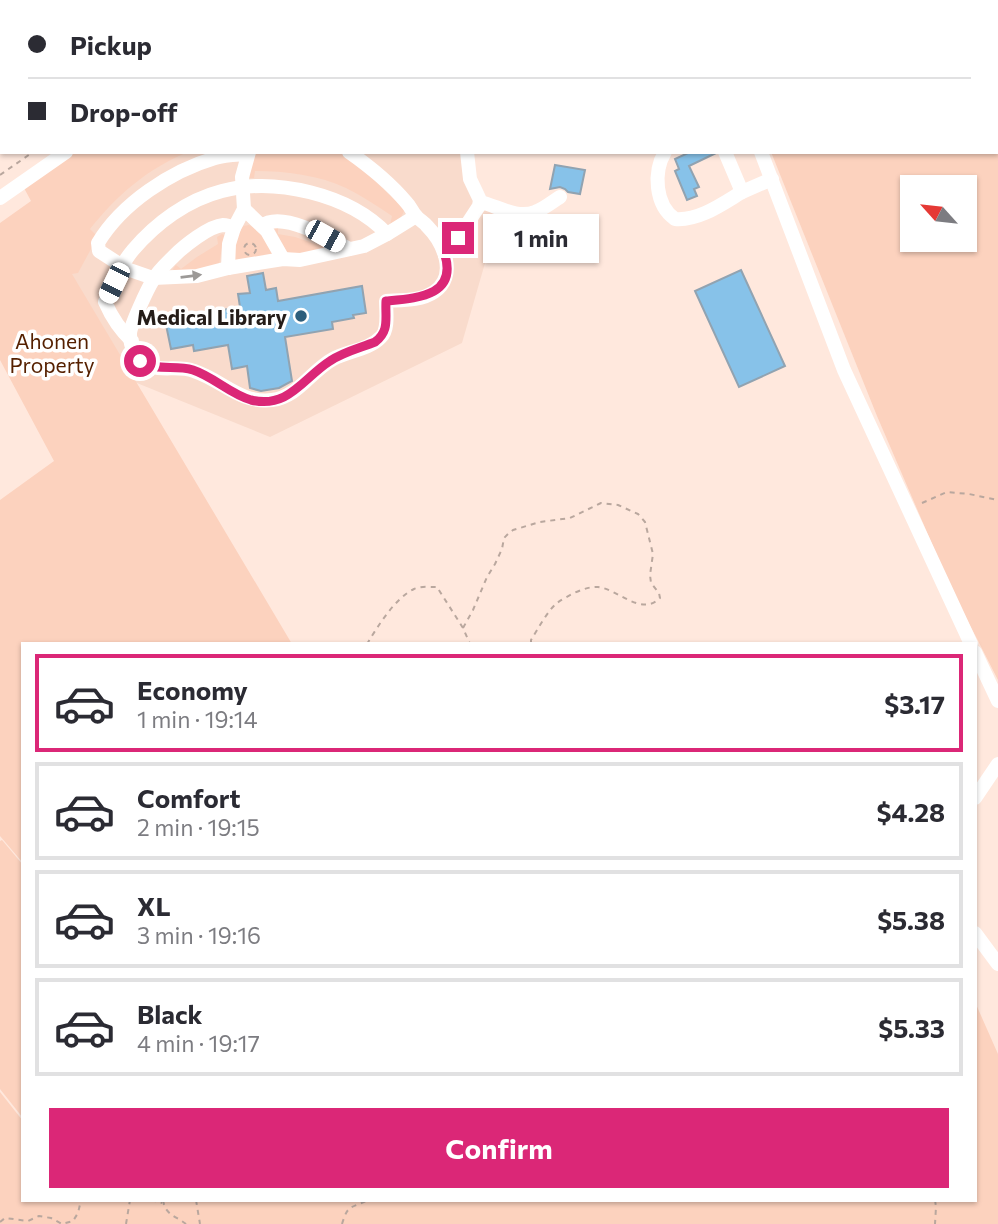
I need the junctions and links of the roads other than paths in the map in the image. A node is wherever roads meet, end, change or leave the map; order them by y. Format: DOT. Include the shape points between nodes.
graph roads {
  1 [pos="63,154"];
  2 [pos="240,154"];
  3 [pos="248,154"];
  4 [pos="351,154"];
  5 [pos="467,154"];
  6 [pos="664,154"];
  7 [pos="726,154"];
  8 [pos="762,154"];
  9 [pos="772,179"];
  10 [pos="242,188"];
  11 [pos="742,191"];
  12 [pos="560,197"];
  13 [pos="0,198"];
  14 [pos="480,202"];
  15 [pos="244,209"];
  16 [pos="416,216"];
  17 [pos="262,226"];
  18 [pos="234,228"];
  19 [pos="387,234"];
  20 [pos="349,249"];
  21 [pos="444,252"];
  22 [pos="283,259"];
  23 [pos="121,266"];
  24 [pos="228,268"];
  25 [pos="153,278"];
  26 [pos="132,341"];
  27 [pos="970,642"];
  28 [pos="977,656"];
  29 [pos="998,701"];
  30 [pos="998,764"];
  31 [pos="977,795"];
  32 [pos="977,936"];
  33 [pos="998,964"];
  1 -- 13 [label="street"];
  2 -- 23 [label="street" via="196,165 135,201 98,243 99,251"];
  3 -- 10 [label="street"];
  4 -- 16 [label="street" via="390,186"];
  5 -- 14 [label="street" via="471,186"];
  6 -- 11 [label="street" via="657,182 675,219 703,214"];
  7 -- 11 [label="street"];
  8 -- 9 [label="street"];
  9 -- 11 [label="street"];
  9 -- 27 [label="street" via="844,370"];
  10 -- 15 [label="street"];
  10 -- 19 [label="street" via="313,192 362,213"];
  10 -- 23 [label="street" via="220,191 179,210 158,225"];
  12 -- 14 [label="street" via="526,214"];
  14 -- 21 [label="street"];
  15 -- 17 [label="street"];
  15 -- 18 [label="street"];
  16 -- 19 [label="street"];
  16 -- 21 [label="street" via="429,227"];
  17 -- 20 [label="street" via="269,221 293,224"];
  17 -- 22 [label="street"];
  18 -- 24 [label="street"];
  18 -- 25 [label="street" via="219,226 194,240"];
  19 -- 20 [label="street"];
  20 -- 22 [label="street" via="300,260"];
  21 -- 26 [label="street" via="447,272 434,292 386,301 381,337 331,360 284,398 254,401 193,370 146,365 136,357"];
  22 -- 24 [label="street"];
  23 -- 25 [label="street"];
  23 -- 26 [label="street" via="105,302 120,331"];
  25 -- 24 [label="street, one-way" via="197,276"];
  25 -- 26 [label="street" via="130,331"];
  28 -- 29 [label="street"];
  30 -- 31 [label="street"];
  32 -- 33 [label="street"];
}
